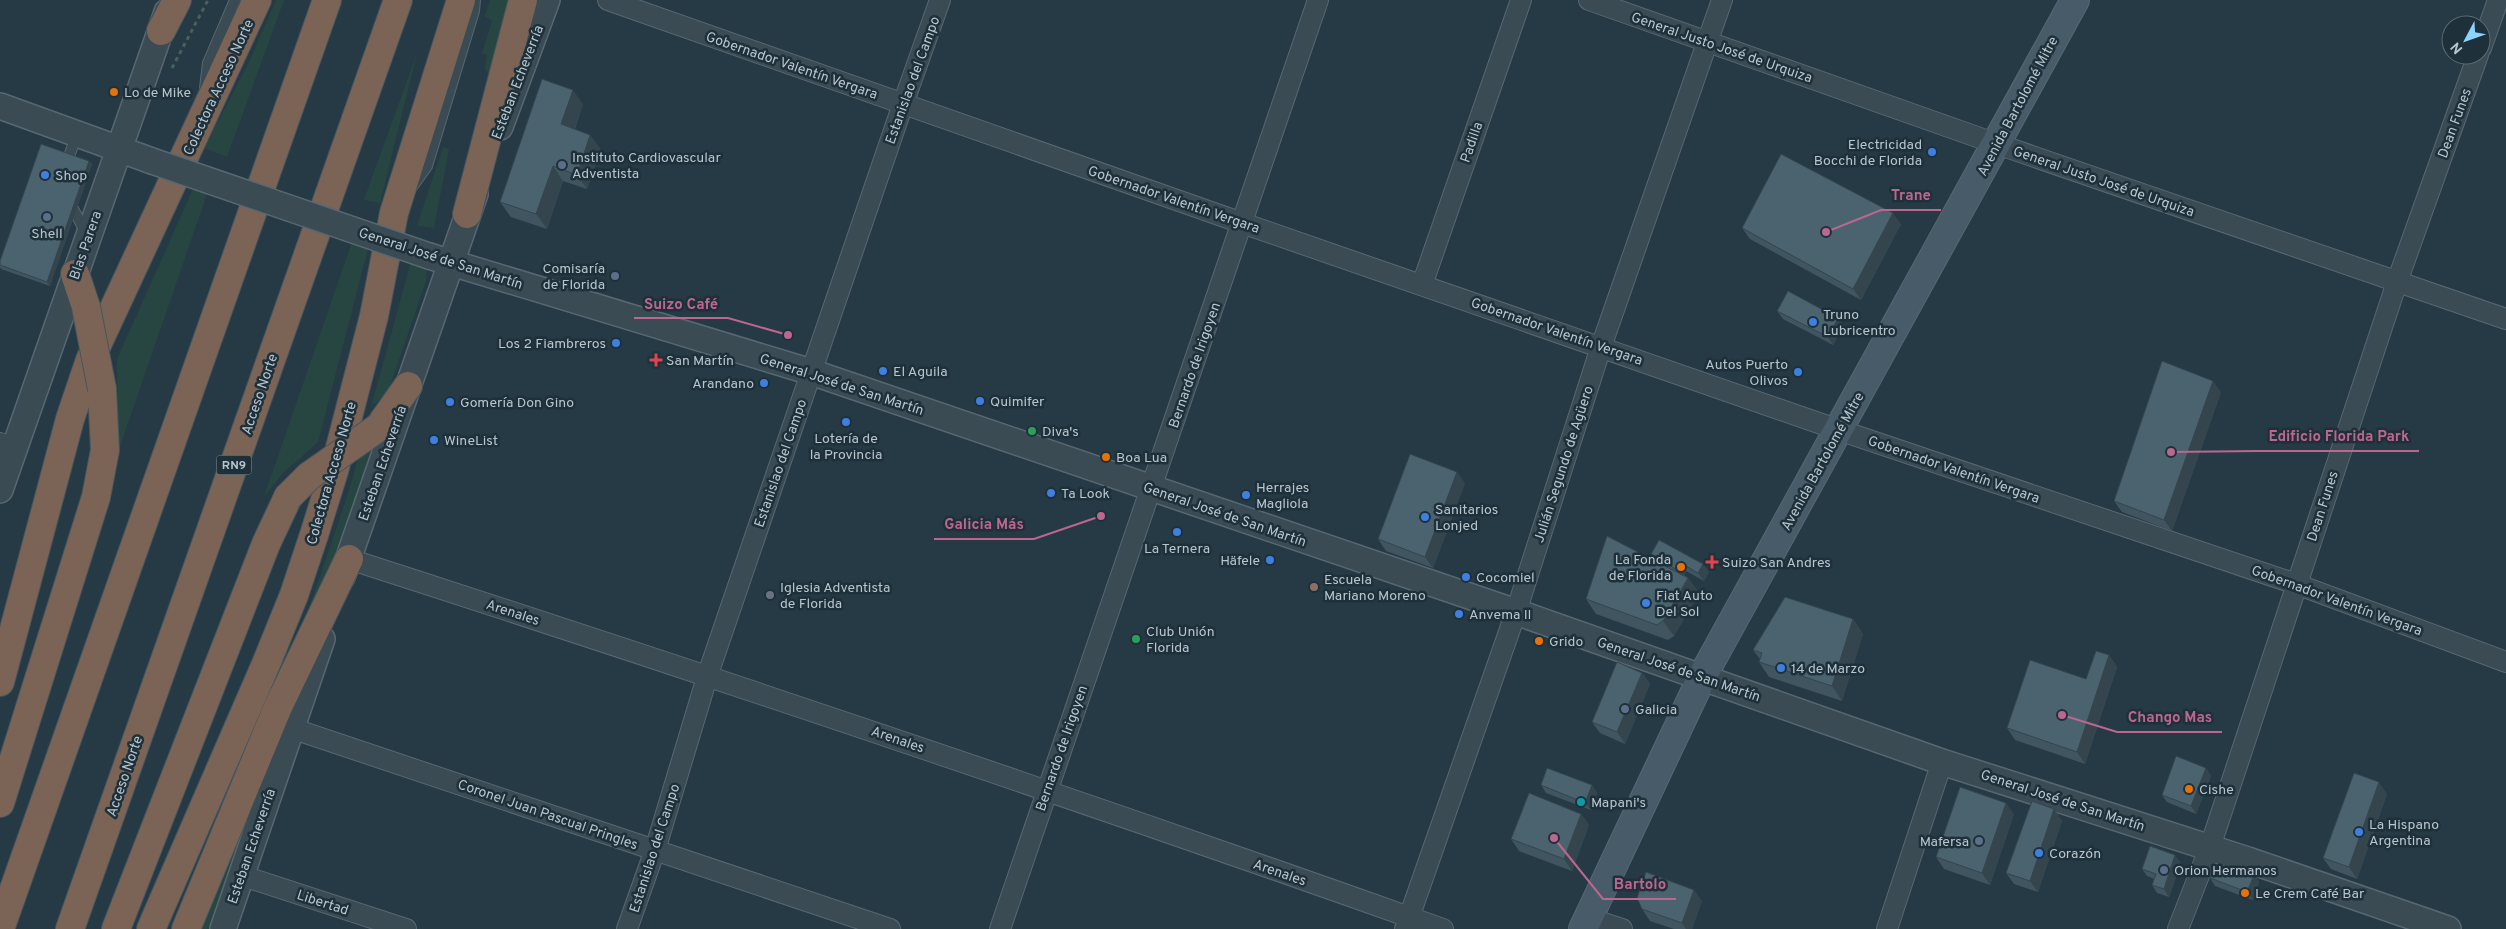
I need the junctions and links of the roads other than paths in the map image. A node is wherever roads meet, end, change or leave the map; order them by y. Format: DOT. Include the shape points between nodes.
graph roads {
  1 [pos="171,0"];
  2 [pos="177,0"];
  3 [pos="235,0"];
  4 [pos="257,0"];
  5 [pos="327,0"];
  6 [pos="398,0"];
  7 [pos="461,0"];
  8 [pos="475,0"];
  9 [pos="523,0"];
  10 [pos="547,0"];
  11 [pos="608,0"];
  12 [pos="940,0"];
  13 [pos="1318,0"];
  14 [pos="1521,0"];
  15 [pos="1589,0"];
  16 [pos="1722,0"];
  17 [pos="2075,0"];
  18 [pos="2498,0"];
  19 [pos="2491,20"];
  20 [pos="161,31"];
  21 [pos="1708,41"];
  22 [pos="2474,65"];
  23 [pos="902,104"];
  24 [pos="0,106"];
  25 [pos="202,120"];
  26 [pos="77,133"];
  27 [pos="1997,144"];
  28 [pos="119,148"];
  29 [pos="62,176"];
  30 [pos="64,191"];
  31 [pos="394,213"];
  32 [pos="467,214"];
  33 [pos="1242,223"];
  34 [pos="88,237"];
  35 [pos="440,258"];
  36 [pos="75,274"];
  37 [pos="2397,282"];
  38 [pos="1422,285"];
  39 [pos="2506,319"];
  40 [pos="1601,346"];
  41 [pos="811,372"];
  42 [pos="408,386"];
  43 [pos="1839,430"];
  44 [pos="7,445"];
  45 [pos="1152,489"];
  46 [pos="0,490"];
  47 [pos="349,558"];
  48 [pos="2296,584"];
  49 [pos="1516,612"];
  50 [pos="2506,662"];
  51 [pos="708,674"];
  52 [pos="1702,677"];
  53 [pos="0,682"];
  54 [pos="292,728"];
  55 [pos="1942,762"];
  56 [pos="1047,789"];
  57 [pos="0,802"];
  58 [pos="2210,847"];
  59 [pos="655,850"];
  60 [pos="240,875"];
  61 [pos="1408,923"];
  62 [pos="1586,923"];
  63 [pos="0,929"];
  64 [pos="70,929"];
  65 [pos="116,929"];
  66 [pos="152,929"];
  67 [pos="186,929"];
  68 [pos="223,929"];
  69 [pos="406,929"];
  70 [pos="627,929"];
  71 [pos="890,929"];
  72 [pos="1000,929"];
  73 [pos="1443,929"];
  74 [pos="1622,929"];
  75 [pos="1887,929"];
  76 [pos="2178,929"];
  77 [pos="2448,929"];
  1 -- 20 [label="street, Blas Parera"];
  2 -- 20 [label="highway"];
  3 -- 25 [label="lane" via="208,64"];
  4 -- 25 [label="highway, Colectora Acceso Norte"];
  5 -- 63 [label="highway"];
  6 -- 64 [label="highway, Acceso Norte / RN9"];
  7 -- 31 [label="highway, Colectora Acceso Norte"];
  8 -- 31 [label="lane" via="427,166"];
  9 -- 32 [label="highway"];
  10 -- 32 [label="street, Esteban Echeverría"];
  11 -- 23 [label="street, Gobernador Valentín Vergara"];
  12 -- 23 [label="street, Estanislao del Campo"];
  13 -- 33 [label="street, Bernardo de Irigoyen"];
  14 -- 38 [label="street, Padilla"];
  15 -- 21 [label="street, General Justo José de Urquiza"];
  16 -- 21 [label="street, Julián Segundo de Agüero"];
  17 -- 27 [label="main road, Avenida Bartolomé Mitre"];
  18 -- 19 [label="street"];
  20 -- 28 [label="street, Blas Parera"];
  21 -- 27 [label="street, General Justo José de Urquiza"];
  21 -- 40 [label="street, Julián Segundo de Agüero"];
  22 -- 37 [label="street, Dean Funes"];
  23 -- 33 [label="street, Gobernador Valentín Vergara"];
  23 -- 41 [label="street, Estanislao del Campo"];
  24 -- 26 [label="street, General José de San Martín"];
  25 -- 53 [label="highway, Colectora Acceso Norte" via="90,360 70,419"];
  26 -- 28 [label="street, General José de San Martín"];
  26 -- 29 [label="lane"];
  27 -- 37 [label="street, General Justo José de Urquiza"];
  27 -- 43 [label="main road, Avenida Bartolomé Mitre"];
  28 -- 34 [label="street, Blas Parera"];
  28 -- 35 [label="street, General José de San Martín, bridge"];
  30 -- 34 [label="lane"];
  31 -- 66 [label="highway, Colectora Acceso Norte" via="374,316 353,399 294,595"];
  32 -- 35 [label="street, Esteban Echeverría"];
  33 -- 38 [label="street, Gobernador Valentín Vergara"];
  33 -- 45 [label="street, Bernardo de Irigoyen"];
  34 -- 36 [label="street, Blas Parera"];
  35 -- 41 [label="street, General José de San Martín"];
  35 -- 42 [label="street, Esteban Echeverría"];
  36 -- 44 [label="street, Blas Parera"];
  36 -- 57 [label="highway, bridge" via="86,307 102,389 105,450 96,497"];
  37 -- 39 [label="street, General Justo José de Urquiza"];
  37 -- 48 [label="street, Dean Funes"];
  38 -- 40 [label="street, Gobernador Valentín Vergara"];
  40 -- 43 [label="street, Gobernador Valentín Vergara"];
  40 -- 49 [label="street, Julián Segundo de Agüero"];
  41 -- 45 [label="street, General José de San Martín"];
  41 -- 51 [label="street, Estanislao del Campo"];
  42 -- 47 [label="street, Esteban Echeverría"];
  42 -- 65 [label="highway, bridge" via="379,427 309,476 288,497 266,544"];
  43 -- 48 [label="street, Gobernador Valentín Vergara"];
  43 -- 52 [label="main road, Avenida Bartolomé Mitre"];
  44 -- 46 [label="street, Blas Parera"];
  45 -- 49 [label="street, General José de San Martín"];
  45 -- 56 [label="street, Bernardo de Irigoyen"];
  47 -- 51 [label="street, Arenales"];
  47 -- 54 [label="street, Esteban Echeverría"];
  47 -- 67 [label="highway" via="278,708"];
  48 -- 50 [label="street, Gobernador Valentín Vergara"];
  48 -- 58 [label="street, Dean Funes"];
  49 -- 52 [label="street, General José de San Martín"];
  49 -- 61 [label="street, Julián Segundo de Agüero"];
  51 -- 56 [label="street, Arenales"];
  51 -- 59 [label="street, Estanislao del Campo"];
  52 -- 55 [label="street, General José de San Martín"];
  52 -- 62 [label="main road, Avenida Bartolomé Mitre"];
  54 -- 59 [label="street, Coronel Juan Pascual Pringles"];
  54 -- 60 [label="street, Esteban Echeverría"];
  55 -- 58 [label="street, General José de San Martín"];
  55 -- 75 [label="street"];
  56 -- 61 [label="street, Arenales"];
  56 -- 72 [label="street, Bernardo de Irigoyen"];
  58 -- 76 [label="street, Dean Funes"];
  58 -- 77 [label="street, General José de San Martín"];
  59 -- 70 [label="street, Estanislao del Campo"];
  59 -- 71 [label="street, Coronel Juan Pascual Pringles"];
  60 -- 68 [label="street, Esteban Echeverría"];
  60 -- 69 [label="street, Libertad"];
  61 -- 73 [label="street, Arenales"];
  62 -- 74 [label="street"];
}
